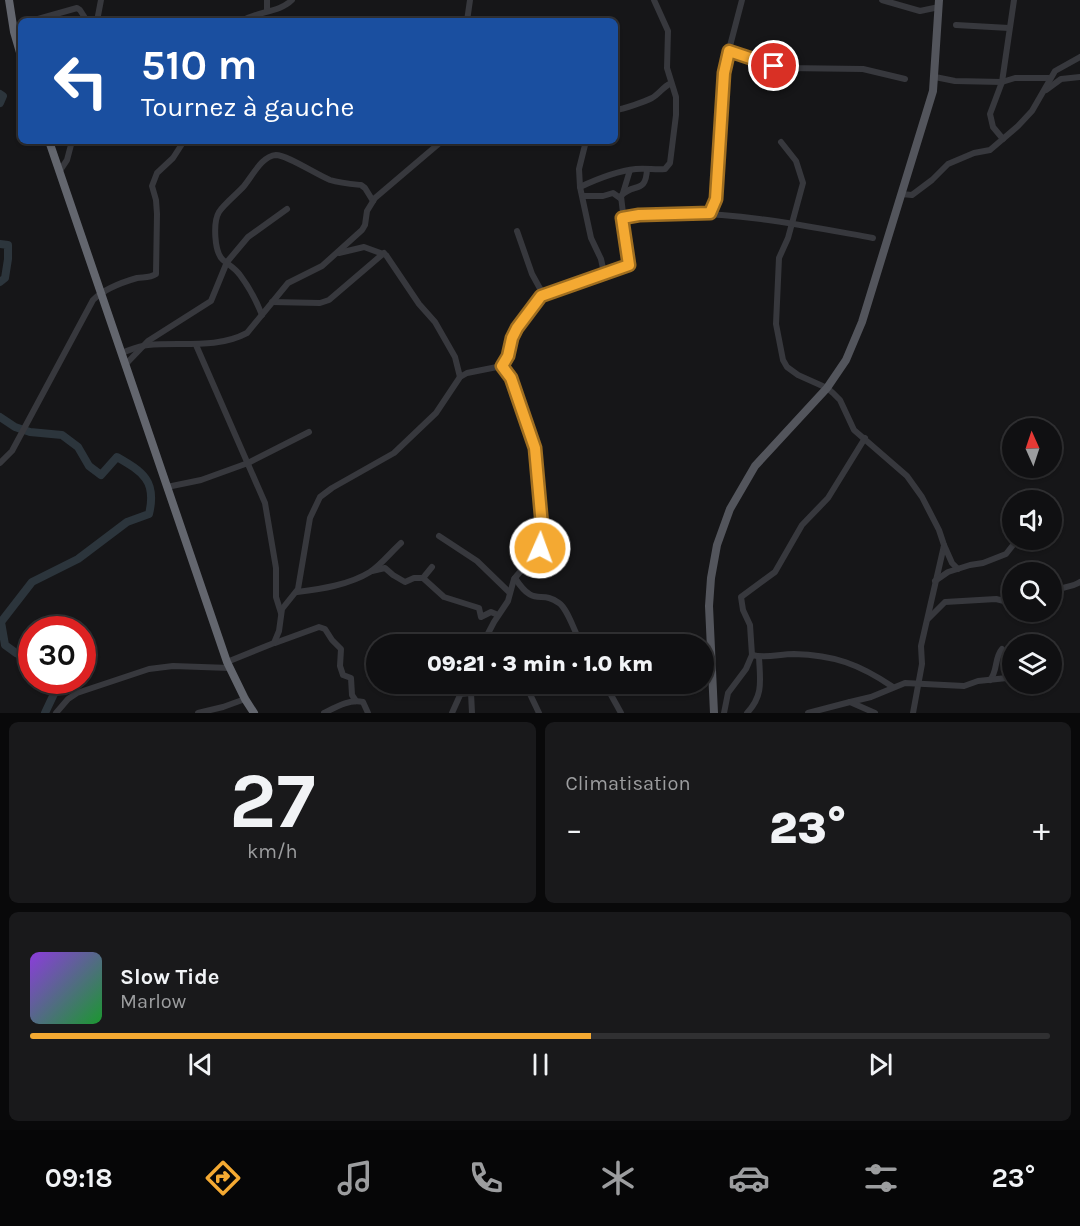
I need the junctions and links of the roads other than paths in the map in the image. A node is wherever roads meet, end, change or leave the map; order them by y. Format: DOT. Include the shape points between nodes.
graph roads {
  1 [pos="9,0"];
  2 [pos="101,0"];
  3 [pos="267,0"];
  4 [pos="292,0"];
  5 [pos="470,0"];
  6 [pos="654,0"];
  7 [pos="742,0"];
  8 [pos="882,0"];
  9 [pos="1014,0"];
  10 [pos="939,3"];
  11 [pos="267,11"];
  12 [pos="42,18"];
  13 [pos="85,18"];
  14 [pos="98,18"];
  15 [pos="248,18"];
  16 [pos="467,18"];
  17 [pos="956,25"];
  18 [pos="1009,28"];
  19 [pos="17,30"];
  20 [pos="729,51"];
  21 [pos="1080,57"];
  22 [pos="935,77"];
  23 [pos="1080,77"];
  24 [pos="1050,78"];
  25 [pos="905,79"];
  26 [pos="1002,82"];
  27 [pos="671,83"];
  28 [pos="1043,92"];
  29 [pos="618,110"];
  30 [pos="1003,139"];
  31 [pos="781,142"];
  32 [pos="50,144"];
  33 [pos="71,144"];
  34 [pos="182,144"];
  35 [pos="439,144"];
  36 [pos="585,144"];
  37 [pos="647,169"];
  38 [pos="630,170"];
  39 [pos="58,172"];
  40 [pos="580,187"];
  41 [pos="902,194"];
  42 [pos="622,195"];
  43 [pos="583,196"];
  44 [pos="373,201"];
  45 [pos="287,209"];
  46 [pos="710,213"];
  47 [pos="622,218"];
  48 [pos="792,223"];
  49 [pos="517,231"];
  50 [pos="873,238"];
  51 [pos="384,253"];
  52 [pos="335,254"];
  53 [pos="227,262"];
  54 [pos="604,273"];
  55 [pos="102,292"];
  56 [pos="543,294"];
  57 [pos="272,302"];
  58 [pos="262,315"];
  59 [pos="196,345"];
  60 [pos="143,346"];
  61 [pos="121,352"];
  62 [pos="125,365"];
  63 [pos="502,366"];
  64 [pos="460,377"];
  65 [pos="827,388"];
  66 [pos="309,432"];
  67 [pos="865,438"];
  68 [pos="1,461"];
  69 [pos="248,463"];
  70 [pos="167,487"];
  71 [pos="439,536"];
  72 [pos="401,543"];
  73 [pos="944,545"];
  74 [pos="1010,550"];
  75 [pos="432,567"];
  76 [pos="958,569"];
  77 [pos="371,571"];
  78 [pos="423,578"];
  79 [pos="515,578"];
  80 [pos="934,582"];
  81 [pos="1080,582"];
  82 [pos="1062,587"];
  83 [pos="297,592"];
  84 [pos="509,592"];
  85 [pos="1002,600"];
  86 [pos="281,613"];
  87 [pos="498,615"];
  88 [pos="927,621"];
  89 [pos="488,634"];
  90 [pos="576,634"];
  91 [pos="274,643"];
  92 [pos="1002,649"];
  93 [pos="755,656"];
  94 [pos="228,665"];
  95 [pos="1002,679"];
  96 [pos="990,680"];
  97 [pos="919,685"];
  98 [pos="893,687"];
  99 [pos="461,694"];
  100 [pos="471,694"];
  101 [pos="530,694"];
  102 [pos="611,694"];
  103 [pos="245,699"];
  104 [pos="356,701"];
  105 [pos="850,702"];
  106 [pos="56,713"];
  107 [pos="198,713"];
  108 [pos="254,713"];
  109 [pos="324,713"];
  110 [pos="368,713"];
  111 [pos="452,713"];
  112 [pos="472,713"];
  113 [pos="540,713"];
  114 [pos="621,713"];
  115 [pos="714,713"];
  116 [pos="724,713"];
  117 [pos="747,713"];
  118 [pos="808,713"];
  119 [pos="875,713"];
  120 [pos="913,713"];
  1 -- 19 [label="highway"];
  2 -- 14 [label="street"];
  3 -- 11 [label="street"];
  4 -- 11 [label="street"];
  5 -- 16 [label="street"];
  6 -- 27 [label="street" via="668,31 667,68"];
  7 -- 20 [label="street"];
  8 -- 10 [label="street" via="920,11"];
  9 -- 18 [label="street"];
  10 -- 22 [label="main road"];
  11 -- 15 [label="street"];
  12 -- 13 [label="street" via="77,8"];
  17 -- 18 [label="street"];
  18 -- 26 [label="street"];
  20 -- 25 [label="street" via="786,68 863,69"];
  20 -- 46 [label="street" via="724,73 716,199"];
  21 -- 24 [label="street" via="1061,66"];
  22 -- 26 [label="street"];
  22 -- 41 [label="main road"];
  23 -- 28 [label="street" via="1061,79"];
  24 -- 26 [label="street" via="1021,77"];
  24 -- 28 [label="street"];
  26 -- 30 [label="street" via="990,114 993,127"];
  27 -- 29 [label="street" via="650,99"];
  27 -- 37 [label="street" via="676,107 670,163 663,170"];
  28 -- 30 [label="street" via="1029,116"];
  30 -- 41 [label="street" via="990,150 948,164 912,195"];
  31 -- 48 [label="street" via="803,178"];
  32 -- 39 [label="highway"];
  33 -- 39 [label="street" via="68,160"];
  34 -- 55 [label="street" via="157,172 152,186 157,214 156,274"];
  35 -- 44 [label="street"];
  36 -- 40 [label="street" via="579,169"];
  37 -- 38 [label="street"];
  37 -- 42 [label="street" via="643,185"];
  38 -- 40 [label="street"];
  38 -- 42 [label="street"];
  39 -- 55 [label="highway"];
  40 -- 43 [label="street"];
  41 -- 65 [label="main road" via="862,322 846,360"];
  42 -- 43 [label="street"];
  42 -- 47 [label="street"];
  43 -- 54 [label="street" via="591,238"];
  44 -- 52 [label="street" via="364,228"];
  44 -- 53 [label="street" via="361,185 331,180 283,156 267,157 218,214 216,244 222,260"];
  45 -- 53 [label="street" via="248,237"];
  46 -- 47 [label="street"];
  46 -- 48 [label="street"];
  47 -- 54 [label="street" via="630,264"];
  48 -- 50 [label="street"];
  48 -- 65 [label="street" via="779,258 776,310 780,346 787,367 805,380"];
  49 -- 56 [label="street" via="531,274"];
  51 -- 52 [label="street" via="364,247"];
  51 -- 57 [label="street" via="325,302"];
  51 -- 64 [label="street" via="435,322 455,357"];
  52 -- 57 [label="street" via="322,266 292,280"];
  53 -- 58 [label="street" via="253,293"];
  53 -- 60 [label="street" via="211,301"];
  54 -- 56 [label="street"];
  55 -- 61 [label="highway"];
  55 -- 68 [label="street" via="93,300 12,451"];
  56 -- 63 [label="street" via="517,328"];
  57 -- 58 [label="street"];
  58 -- 59 [label="street" via="243,335"];
  59 -- 60 [label="street"];
  59 -- 69 [label="street"];
  60 -- 61 [label="street"];
  60 -- 62 [label="street"];
  61 -- 62 [label="highway"];
  62 -- 70 [label="highway"];
  63 -- 64 [label="street"];
  63 -- 79 [label="street" via="514,385 535,448 543,537 540,548"];
  64 -- 83 [label="street" via="436,412 394,453 320,497 310,518"];
  65 -- 67 [label="street" via="840,400 854,430"];
  65 -- 115 [label="main road" via="755,466 730,509 717,545 709,606"];
  66 -- 69 [label="street"];
  67 -- 73 [label="street" via="916,487"];
  67 -- 93 [label="street" via="828,498 802,525 773,575 741,597"];
  69 -- 70 [label="street"];
  69 -- 86 [label="street" via="261,488 269,518"];
  70 -- 94 [label="highway"];
  71 -- 84 [label="street" via="477,561"];
  72 -- 77 [label="street"];
  73 -- 76 [label="street"];
  73 -- 80 [label="street"];
  74 -- 76 [label="street" via="1006,555"];
  75 -- 78 [label="street"];
  76 -- 80 [label="street"];
  77 -- 78 [label="street" via="385,568 405,582"];
  77 -- 83 [label="street" via="322,589"];
  78 -- 87 [label="street" via="444,597 479,608 481,617 490,612"];
  79 -- 84 [label="street"];
  79 -- 90 [label="street" via="528,595 560,603"];
  80 -- 88 [label="street"];
  81 -- 82 [label="street"];
  83 -- 86 [label="street" via="287,600"];
  84 -- 87 [label="street"];
  85 -- 88 [label="street" via="945,602"];
  86 -- 91 [label="street"];
  87 -- 89 [label="street"];
  88 -- 97 [label="street"];
  91 -- 94 [label="street"];
  91 -- 104 [label="street" via="325,628 341,649 340,666 343,675 351,678"];
  92 -- 96 [label="street"];
  93 -- 98 [label="street" via="837,658"];
  93 -- 116 [label="street" via="728,693"];
  93 -- 117 [label="street" via="760,692"];
  94 -- 103 [label="highway"];
  94 -- 106 [label="street" via="149,669 77,693"];
  95 -- 96 [label="street"];
  96 -- 97 [label="street" via="966,686"];
  97 -- 98 [label="street" via="904,683"];
  97 -- 120 [label="street"];
  98 -- 105 [label="street"];
  99 -- 111 [label="street"];
  100 -- 112 [label="street"];
  101 -- 113 [label="street"];
  102 -- 114 [label="street"];
  103 -- 107 [label="street"];
  103 -- 108 [label="highway"];
  104 -- 109 [label="street"];
  104 -- 110 [label="street" via="363,702"];
  105 -- 118 [label="street"];
  105 -- 119 [label="street"];
}
